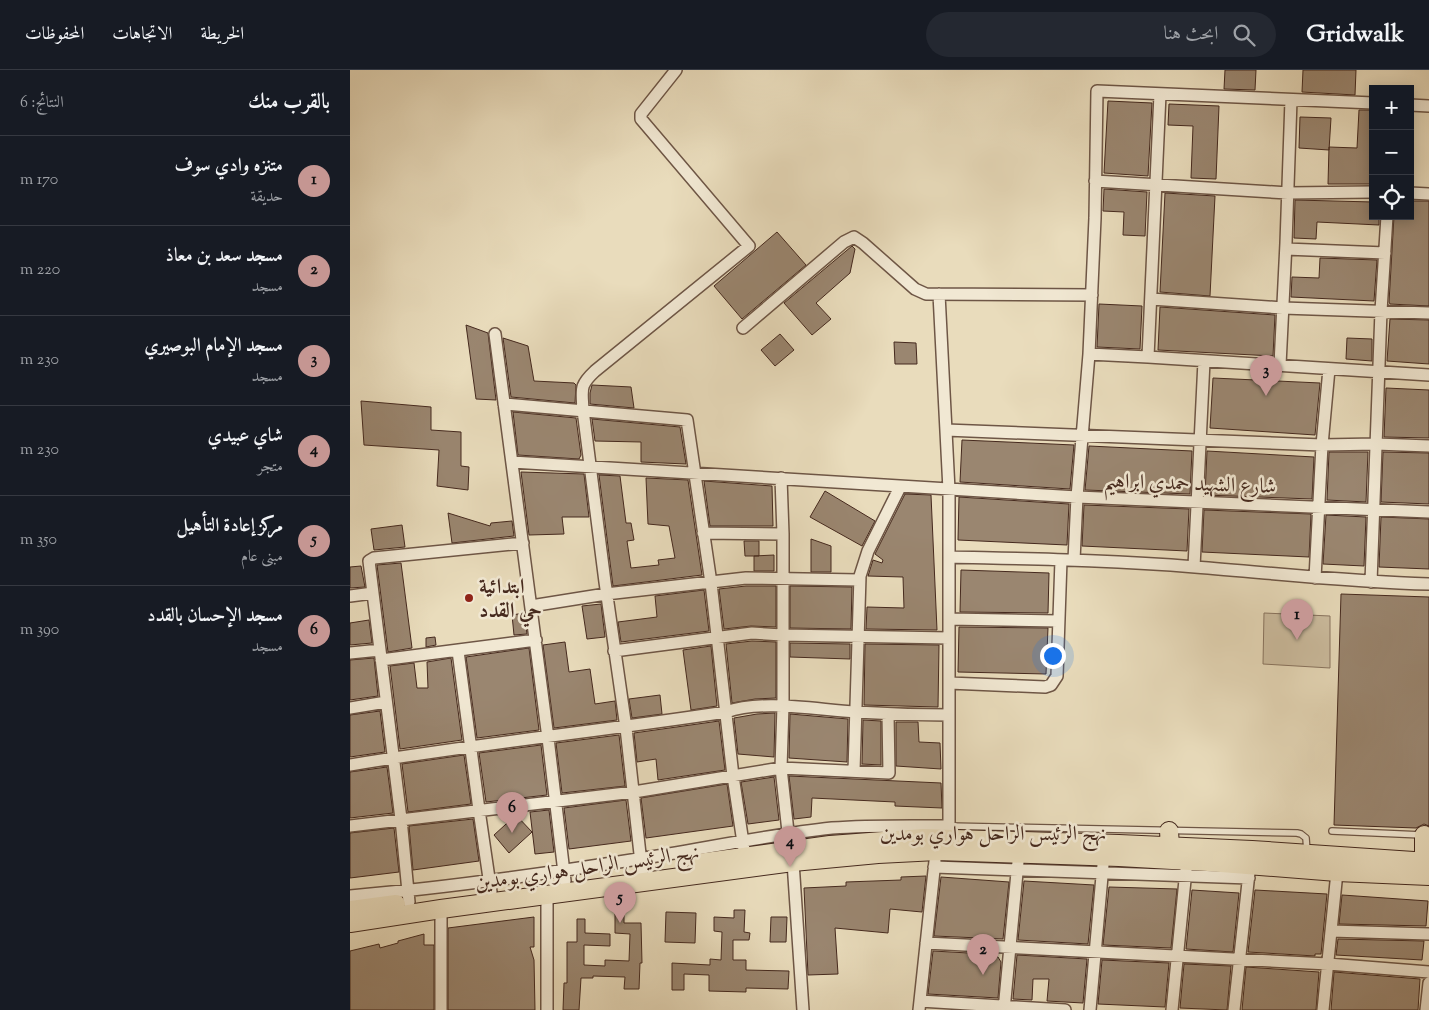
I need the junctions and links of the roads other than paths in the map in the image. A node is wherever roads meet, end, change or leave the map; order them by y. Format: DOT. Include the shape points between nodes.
graph roads {
  1 [pos="676,70"];
  2 [pos="1160,94"];
  3 [pos="1291,100"];
  4 [pos="1369,103"];
  5 [pos="1414,105"];
  6 [pos="1429,106"];
  7 [pos="1095,180"];
  8 [pos="1156,184"];
  9 [pos="1369,192"];
  10 [pos="1288,193"];
  11 [pos="1414,193"];
  12 [pos="1429,194"];
  13 [pos="1387,220"];
  14 [pos="1286,249"];
  15 [pos="1384,253"];
  16 [pos="939,294"];
  17 [pos="1092,295"];
  18 [pos="1152,299"];
  19 [pos="1283,308"];
  20 [pos="1381,311"];
  21 [pos="1429,313"];
  22 [pos="742,328"];
  23 [pos="495,334"];
  24 [pos="1089,354"];
  25 [pos="1148,357"];
  26 [pos="1204,361"];
  27 [pos="1280,365"];
  28 [pos="1329,369"];
  29 [pos="1380,373"];
  30 [pos="1429,375"];
  31 [pos="504,404"];
  32 [pos="583,410"];
  33 [pos="946,430"];
  34 [pos="1082,436"];
  35 [pos="1200,441"];
  36 [pos="1376,444"];
  37 [pos="1322,445"];
  38 [pos="1429,446"];
  39 [pos="512,462"];
  40 [pos="591,468"];
  41 [pos="694,474"];
  42 [pos="781,478"];
  43 [pos="900,487"];
  44 [pos="948,490"];
  45 [pos="1077,497"];
  46 [pos="1197,502"];
  47 [pos="1319,507"];
  48 [pos="1375,510"];
  49 [pos="1429,512"];
  50 [pos="703,533"];
  51 [pos="783,534"];
  52 [pos="523,543"];
  53 [pos="949,557"];
  54 [pos="1061,560"];
  55 [pos="1074,560"];
  56 [pos="1194,567"];
  57 [pos="782,578"];
  58 [pos="1315,578"];
  59 [pos="859,580"];
  60 [pos="1371,582"];
  61 [pos="711,583"];
  62 [pos="1429,584"];
  63 [pos="373,593"];
  64 [pos="606,594"];
  65 [pos="350,596"];
  66 [pos="531,606"];
  67 [pos="949,619"];
  68 [pos="1058,621"];
  69 [pos="782,635"];
  70 [pos="716,636"];
  71 [pos="857,636"];
  72 [pos="949,638"];
  73 [pos="536,640"];
  74 [pos="458,651"];
  75 [pos="614,651"];
  76 [pos="350,653"];
  77 [pos="380,655"];
  78 [pos="950,683"];
  79 [pos="386,702"];
  80 [pos="784,706"];
  81 [pos="350,708"];
  82 [pos="726,712"];
  83 [pos="856,712"];
  84 [pos="888,714"];
  85 [pos="948,715"];
  86 [pos="626,728"];
  87 [pos="548,738"];
  88 [pos="470,747"];
  89 [pos="392,758"];
  90 [pos="350,765"];
  91 [pos="781,768"];
  92 [pos="854,771"];
  93 [pos="733,776"];
  94 [pos="634,792"];
  95 [pos="554,802"];
  96 [pos="479,810"];
  97 [pos="401,819"];
  98 [pos="350,826"];
  99 [pos="1332,831"];
  100 [pos="1426,835"];
  101 [pos="944,847"];
  102 [pos="1209,847"];
  103 [pos="744,848"];
  104 [pos="790,849"];
  105 [pos="1112,852"];
  106 [pos="1018,862"];
  107 [pos="1427,867"];
  108 [pos="1186,868"];
  109 [pos="641,871"];
  110 [pos="1250,872"];
  111 [pos="1337,872"];
  112 [pos="564,876"];
  113 [pos="490,886"];
  114 [pos="350,896"];
  115 [pos="547,896"];
  116 [pos="408,897"];
  117 [pos="440,909"];
  118 [pos="350,910"];
  119 [pos="350,923"];
  120 [pos="1331,931"];
  121 [pos="1429,934"];
  122 [pos="926,943"];
  123 [pos="1009,948"];
  124 [pos="1094,952"];
  125 [pos="1177,957"];
  126 [pos="1240,960"];
  127 [pos="1328,964"];
  128 [pos="1429,972"];
  129 [pos="1429,983"];
  130 [pos="920,1006"];
  131 [pos="1005,1008"];
  132 [pos="441,1010"];
  133 [pos="547,1010"];
  134 [pos="803,1010"];
  135 [pos="1065,1010"];
  136 [pos="1090,1010"];
  137 [pos="1172,1010"];
  138 [pos="1234,1010"];
  139 [pos="1323,1010"];
  140 [pos="1426,1010"];
  1 -- 32 [label="street" via="640,114 641,119 749,246 584,381"];
  2 -- 3 [label="street"];
  2 -- 7 [label="street" via="1096,91"];
  2 -- 8 [label="street"];
  3 -- 4 [label="street"];
  3 -- 10 [label="street"];
  5 -- 6 [label="street"];
  7 -- 8 [label="street"];
  7 -- 17 [label="street"];
  8 -- 10 [label="street"];
  8 -- 18 [label="street"];
  9 -- 10 [label="street"];
  10 -- 14 [label="street"];
  11 -- 12 [label="street"];
  13 -- 15 [label="street"];
  14 -- 15 [label="street"];
  14 -- 19 [label="street"];
  15 -- 20 [label="street"];
  16 -- 17 [label="street"];
  16 -- 22 [label="street" via="926,294 915,289 854,237"];
  16 -- 33 [label="street"];
  17 -- 24 [label="street"];
  18 -- 19 [label="street"];
  18 -- 25 [label="street"];
  19 -- 20 [label="street"];
  19 -- 27 [label="street"];
  20 -- 21 [label="street"];
  20 -- 29 [label="street"];
  23 -- 31 [label="street"];
  24 -- 25 [label="street"];
  24 -- 34 [label="street"];
  25 -- 26 [label="street"];
  26 -- 27 [label="street"];
  26 -- 35 [label="street"];
  27 -- 28 [label="street"];
  28 -- 29 [label="street"];
  28 -- 37 [label="street"];
  29 -- 30 [label="street"];
  29 -- 36 [label="street"];
  31 -- 32 [label="street"];
  31 -- 39 [label="street"];
  32 -- 40 [label="street"];
  32 -- 41 [label="street" via="687,420"];
  33 -- 34 [label="street"];
  33 -- 44 [label="street"];
  34 -- 35 [label="street"];
  34 -- 45 [label="street"];
  35 -- 37 [label="street"];
  35 -- 46 [label="street"];
  36 -- 37 [label="street"];
  36 -- 38 [label="street"];
  36 -- 48 [label="street"];
  37 -- 47 [label="street"];
  39 -- 40 [label="street, شارع الشهيد حمدي ابراهيم"];
  39 -- 52 [label="street"];
  40 -- 41 [label="street, شارع الشهيد حمدي ابراهيم"];
  40 -- 64 [label="street"];
  41 -- 42 [label="street, شارع الشهيد حمدي ابراهيم"];
  41 -- 50 [label="street"];
  42 -- 43 [label="street, شارع الشهيد حمدي ابراهيم"];
  42 -- 51 [label="street"];
  43 -- 44 [label="street, شارع الشهيد حمدي ابراهيم"];
  43 -- 59 [label="street" via="868,551"];
  44 -- 45 [label="street, شارع الشهيد حمدي ابراهيم"];
  44 -- 53 [label="street"];
  45 -- 46 [label="street, شارع الشهيد حمدي ابراهيم"];
  45 -- 55 [label="street"];
  46 -- 47 [label="street, شارع الشهيد حمدي ابراهيم"];
  46 -- 56 [label="street"];
  47 -- 48 [label="street, شارع الشهيد حمدي ابراهيم"];
  47 -- 58 [label="street"];
  48 -- 49 [label="street, شارع الشهيد حمدي ابراهيم"];
  48 -- 60 [label="street"];
  50 -- 51 [label="street"];
  50 -- 61 [label="street"];
  51 -- 57 [label="street"];
  52 -- 63 [label="street" via="374,558 369,561"];
  52 -- 66 [label="street"];
  53 -- 54 [label="street"];
  53 -- 67 [label="street"];
  54 -- 55 [label="street"];
  54 -- 68 [label="street"];
  55 -- 56 [label="street"];
  56 -- 58 [label="street"];
  57 -- 59 [label="street"];
  57 -- 61 [label="street" via="746,578"];
  57 -- 69 [label="street"];
  58 -- 60 [label="street"];
  59 -- 71 [label="street"];
  60 -- 62 [label="street"];
  61 -- 64 [label="street"];
  61 -- 70 [label="street"];
  63 -- 65 [label="street"];
  63 -- 77 [label="street"];
  64 -- 66 [label="street"];
  64 -- 75 [label="street"];
  66 -- 73 [label="street"];
  67 -- 68 [label="street"];
  67 -- 72 [label="street"];
  68 -- 78 [label="street" via="1057,676 1051,685"];
  69 -- 70 [label="street"];
  69 -- 71 [label="street"];
  69 -- 80 [label="street"];
  70 -- 75 [label="street"];
  70 -- 82 [label="street"];
  71 -- 72 [label="street"];
  71 -- 83 [label="street"];
  72 -- 78 [label="street"];
  73 -- 74 [label="street"];
  73 -- 87 [label="street"];
  74 -- 77 [label="street"];
  74 -- 88 [label="street"];
  75 -- 86 [label="street"];
  76 -- 77 [label="street"];
  77 -- 79 [label="street"];
  78 -- 85 [label="street"];
  79 -- 81 [label="street"];
  79 -- 89 [label="street"];
  80 -- 82 [label="street" via="737,708"];
  80 -- 83 [label="street"];
  80 -- 91 [label="street"];
  82 -- 86 [label="street"];
  82 -- 93 [label="street"];
  83 -- 84 [label="street"];
  83 -- 92 [label="street"];
  84 -- 85 [label="street"];
  84 -- 92 [label="street" via="889,773"];
  85 -- 101 [label="street"];
  86 -- 87 [label="street"];
  86 -- 94 [label="street"];
  87 -- 88 [label="street"];
  87 -- 95 [label="street"];
  88 -- 89 [label="street"];
  88 -- 96 [label="street"];
  89 -- 90 [label="street"];
  89 -- 97 [label="street"];
  91 -- 92 [label="street"];
  91 -- 93 [label="street"];
  91 -- 104 [label="street"];
  93 -- 94 [label="street"];
  93 -- 103 [label="street"];
  94 -- 95 [label="street"];
  94 -- 109 [label="street"];
  95 -- 96 [label="street"];
  95 -- 112 [label="street"];
  96 -- 97 [label="street"];
  96 -- 113 [label="street"];
  97 -- 98 [label="street"];
  97 -- 116 [label="street"];
  99 -- 100 [label="lane"];
  100 -- 107 [label="main road"];
  101 -- 104 [label="main road, نهج الرئيس الراحل هواري بومدين" via="878,854"];
  101 -- 104 [label="street" via="886,826 833,828"];
  101 -- 105 [label="main road, نهج الرئيس الراحل هواري بومدين"];
  101 -- 106 [label="main road, نهج الرئيس الراحل هواري بومدين"];
  101 -- 122 [label="street"];
  102 -- 105 [label="main road, نهج الرئيس الراحل هواري بومدين" via="1169,838"];
  102 -- 107 [label="main road, نهج الرئيس الراحل هواري بومدين" via="1307,853"];
  102 -- 108 [label="main road, نهج الرئيس الراحل هواري بومدين"];
  102 -- 110 [label="main road, نهج الرئيس الراحل هواري بومدين"];
  103 -- 104 [label="main road, نهج الرئيس الراحل هواري بومدين"];
  103 -- 109 [label="main road, نهج الرئيس الراحل هواري بومدين"];
  104 -- 109 [label="main road, نهج الرئيس الراحل هواري بومدين"];
  104 -- 134 [label="street"];
  105 -- 106 [label="main road, نهج الرئيس الراحل هواري بومدين"];
  105 -- 108 [label="main road, نهج الرئيس الراحل هواري بومدين"];
  105 -- 124 [label="street"];
  106 -- 123 [label="street"];
  107 -- 111 [label="main road, نهج الرئيس الراحل هواري بومدين"];
  108 -- 110 [label="street"];
  108 -- 125 [label="street"];
  109 -- 112 [label="main road, نهج الرئيس الراحل هواري بومدين"];
  109 -- 115 [label="main road, نهج الرئيس الراحل هواري بومدين"];
  110 -- 111 [label="main road, نهج الرئيس الراحل هواري بومدين"];
  110 -- 126 [label="street"];
  111 -- 120 [label="street"];
  112 -- 113 [label="main road, نهج الرئيس الراحل هواري بومدين"];
  113 -- 116 [label="main road, نهج الرئيس الراحل هواري بومدين"];
  114 -- 116 [label="street"];
  115 -- 117 [label="main road, نهج الرئيس الراحل هواري بومدين"];
  115 -- 133 [label="street"];
  116 -- 118 [label="main road, نهج الرئيس الراحل هواري بومدين"];
  117 -- 119 [label="main road, نهج الرئيس الراحل هواري بومدين"];
  117 -- 132 [label="street"];
  120 -- 121 [label="street"];
  120 -- 127 [label="street"];
  122 -- 123 [label="street"];
  122 -- 130 [label="street"];
  123 -- 124 [label="street"];
  123 -- 131 [label="street"];
  124 -- 125 [label="street"];
  124 -- 136 [label="street"];
  125 -- 126 [label="street"];
  125 -- 137 [label="street"];
  126 -- 127 [label="street"];
  126 -- 138 [label="street"];
  127 -- 128 [label="street"];
  127 -- 139 [label="street"];
  129 -- 140 [label="street"];
  130 -- 131 [label="street"];
  131 -- 135 [label="street"];
}
